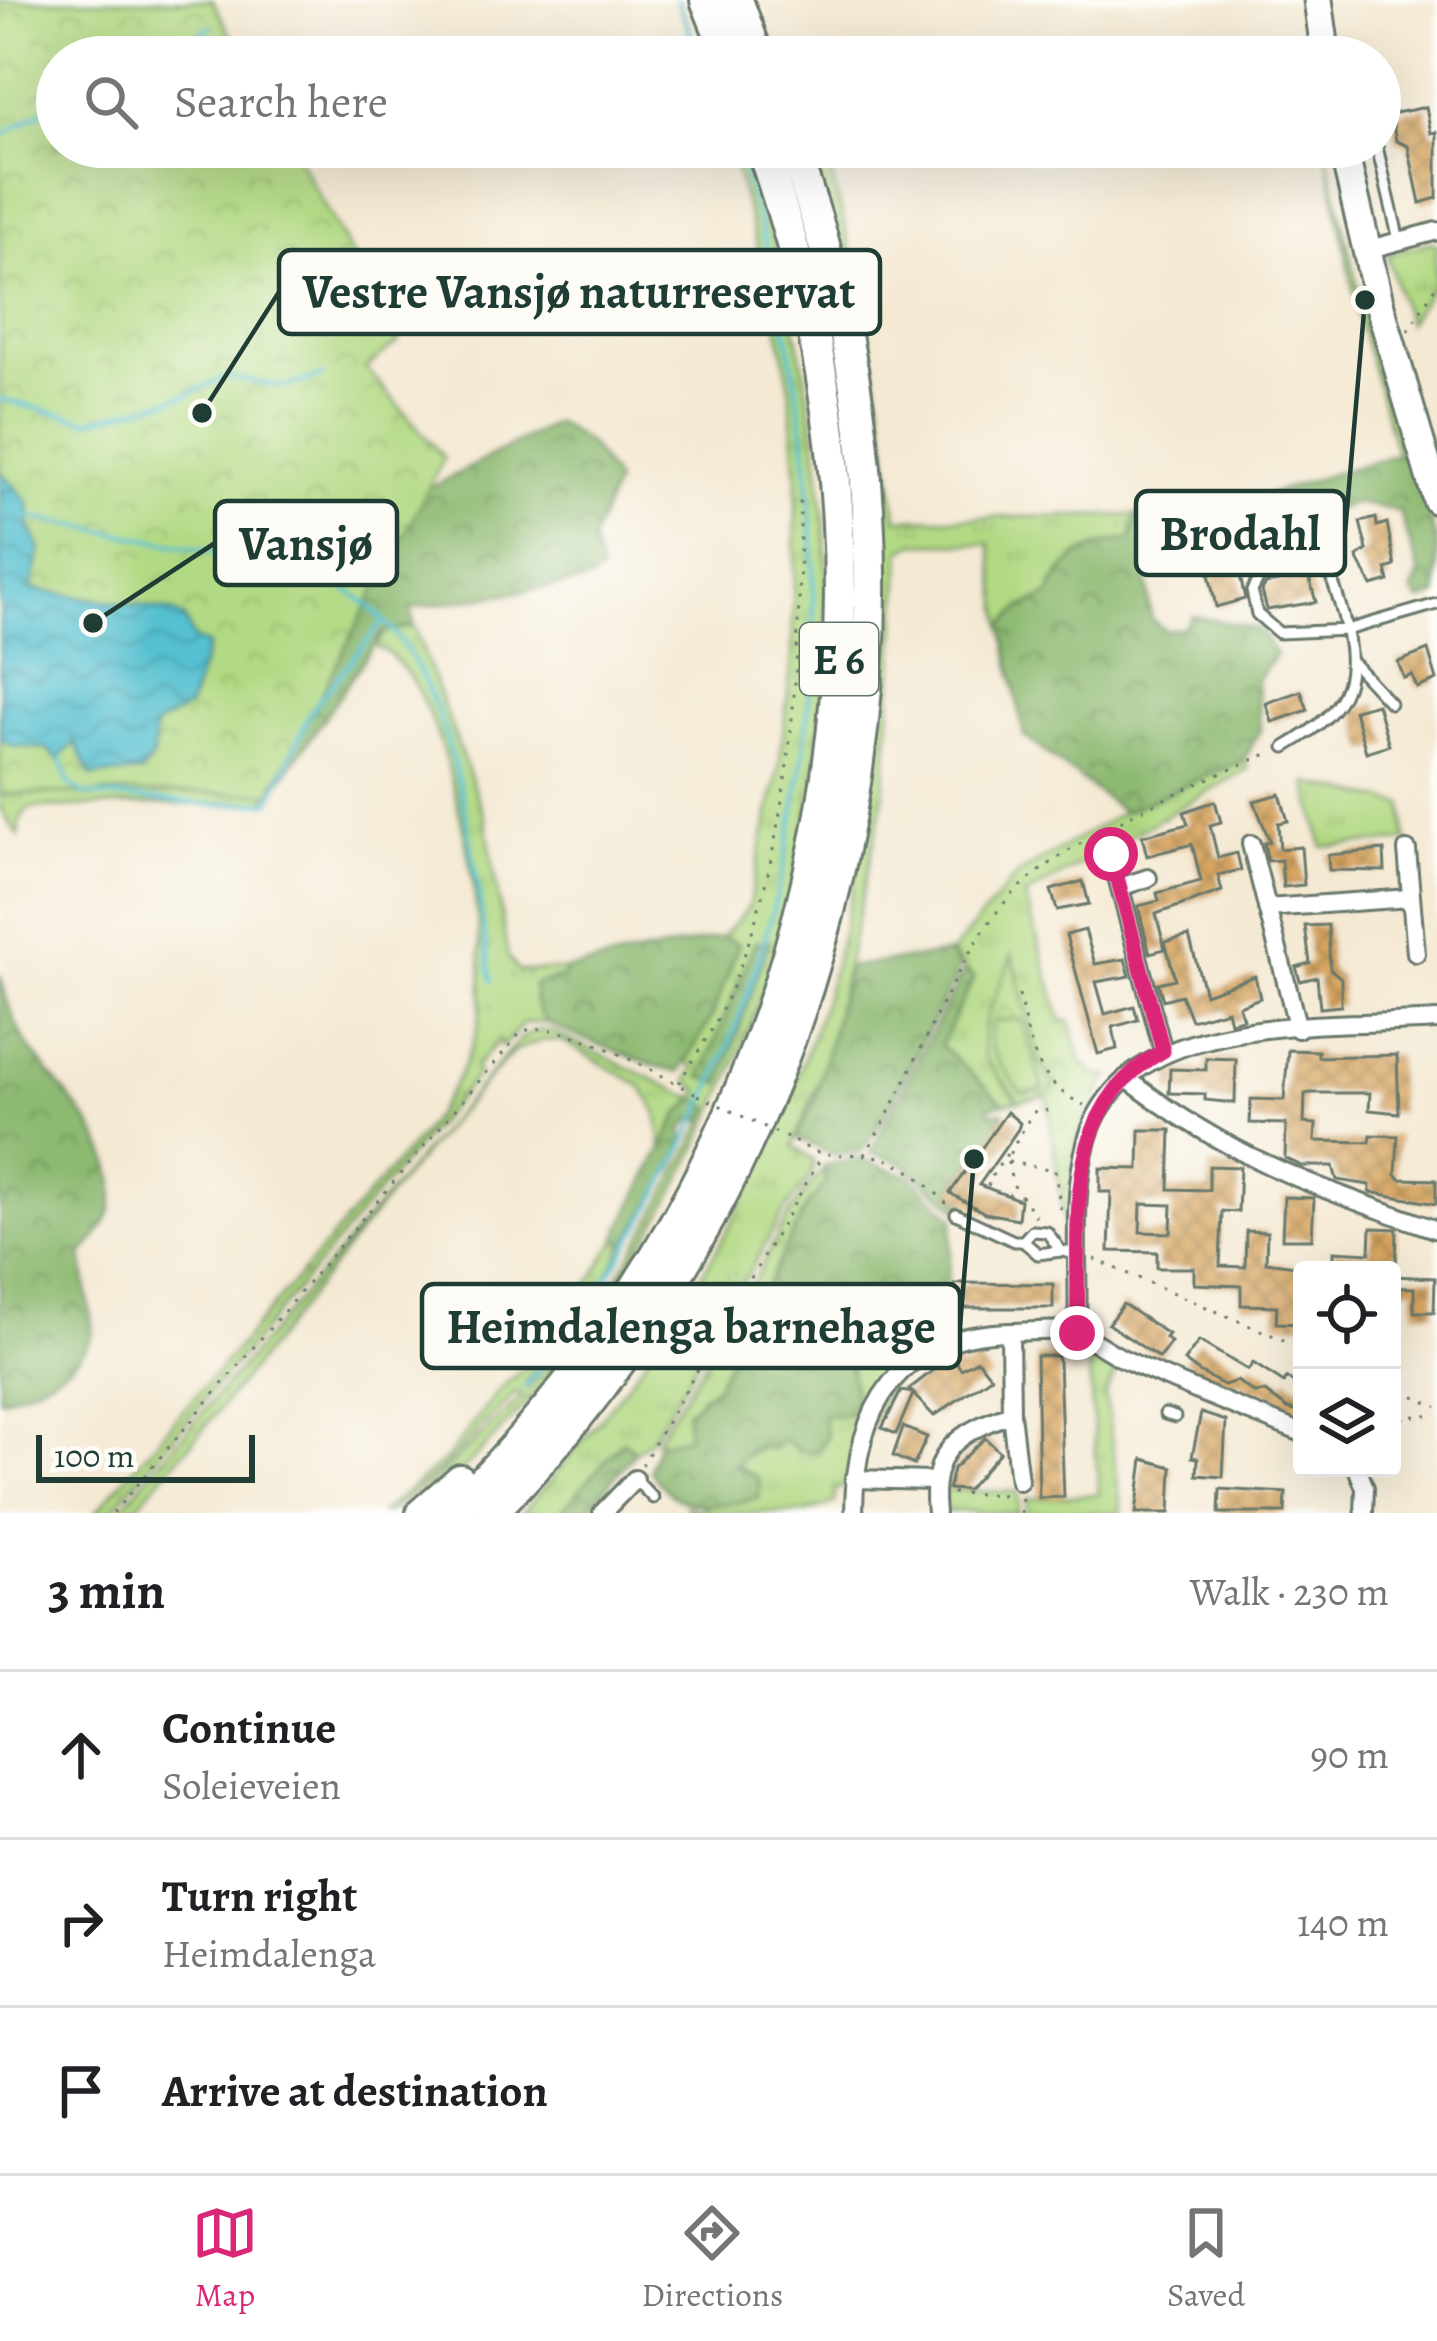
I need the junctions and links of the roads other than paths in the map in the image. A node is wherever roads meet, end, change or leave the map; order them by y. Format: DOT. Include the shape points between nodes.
graph roads {
  1 [pos="706,0"];
  2 [pos="737,0"];
  3 [pos="1318,0"];
  4 [pos="720,36"];
  5 [pos="750,36"];
  6 [pos="1323,36"];
  7 [pos="767,168"];
  8 [pos="798,168"];
  9 [pos="1348,168"];
  10 [pos="1382,168"];
  11 [pos="1437,231"];
  12 [pos="1399,241"];
  13 [pos="1366,250"];
  14 [pos="1437,500"];
  15 [pos="1437,604"];
  16 [pos="1347,630"];
  17 [pos="1354,664"];
  18 [pos="1390,703"];
  19 [pos="1285,747"];
  20 [pos="1251,844"];
  21 [pos="1406,850"];
  22 [pos="1111,854"];
  23 [pos="1148,878"];
  24 [pos="1120,887"];
  25 [pos="1410,898"];
  26 [pos="1267,908"];
  27 [pos="1416,953"];
  28 [pos="1437,1020"];
  29 [pos="1298,1029"];
  30 [pos="1163,1051"];
  31 [pos="1126,1078"];
  32 [pos="956,1214"];
  33 [pos="1437,1230"];
  34 [pos="1023,1241"];
  35 [pos="1070,1252"];
  36 [pos="1010,1332"];
  37 [pos="1077,1333"];
  38 [pos="564,1412"];
  39 [pos="1011,1414"];
  40 [pos="1293,1429"];
  41 [pos="1361,1477"];
  42 [pos="635,1479"];
  43 [pos="854,1479"];
  44 [pos="933,1486"];
  45 [pos="1021,1488"];
  46 [pos="653,1498"];
  47 [pos="422,1513"];
  48 [pos="451,1513"];
  49 [pos="491,1513"];
  50 [pos="512,1513"];
  51 [pos="602,1513"];
  52 [pos="854,1513"];
  53 [pos="936,1513"];
  54 [pos="1364,1513"];
  1 -- 4 [label="highway"];
  2 -- 5 [label="highway"];
  3 -- 6 [label="main road"];
  7 -- 38 [label="highway, E 6" via="812,320 837,495 841,627 819,832 777,996 725,1128"];
  8 -- 38 [label="highway, E 6" via="838,303 859,423 869,613 842,862 809,991 745,1153 659,1307"];
  9 -- 13 [label="main road"];
  10 -- 12 [label="lane"];
  11 -- 12 [label="street"];
  12 -- 13 [label="street"];
  13 -- 14 [label="main road"];
  15 -- 16 [label="lane"];
  16 -- 16 [label="lane" via="1305,636 1267,627 1252,591 1277,544 1313,544"];
  16 -- 17 [label="lane"];
  17 -- 18 [label="lane"];
  17 -- 19 [label="lane" via="1323,726"];
  20 -- 26 [label="street"];
  21 -- 25 [label="street"];
  22 -- 24 [label="street"];
  23 -- 24 [label="street"];
  24 -- 30 [label="street"];
  25 -- 26 [label="street"];
  25 -- 27 [label="street"];
  26 -- 29 [label="street"];
  28 -- 29 [label="street"];
  29 -- 30 [label="street"];
  30 -- 31 [label="street"];
  31 -- 33 [label="street" via="1252,1162"];
  31 -- 35 [label="street" via="1097,1111"];
  32 -- 34 [label="lane"];
  34 -- 35 [label="lane" via="1038,1254"];
  34 -- 35 [label="lane" via="1042,1224"];
  35 -- 37 [label="street"];
  36 -- 37 [label="street"];
  36 -- 39 [label="street"];
  36 -- 43 [label="street" via="951,1338 913,1359 874,1411"];
  37 -- 40 [label="street"];
  38 -- 47 [label="highway, E 6"];
  38 -- 48 [label="highway, E 6"];
  38 -- 49 [label="highway, E 6"];
  38 -- 50 [label="highway, E 6" via="564,1451"];
  39 -- 44 [label="street" via="958,1439"];
  39 -- 45 [label="street"];
  41 -- 54 [label="street"];
  42 -- 46 [label="lane"];
  42 -- 51 [label="street"];
  43 -- 44 [label="street"];
  43 -- 52 [label="street"];
  44 -- 53 [label="street"];
}
